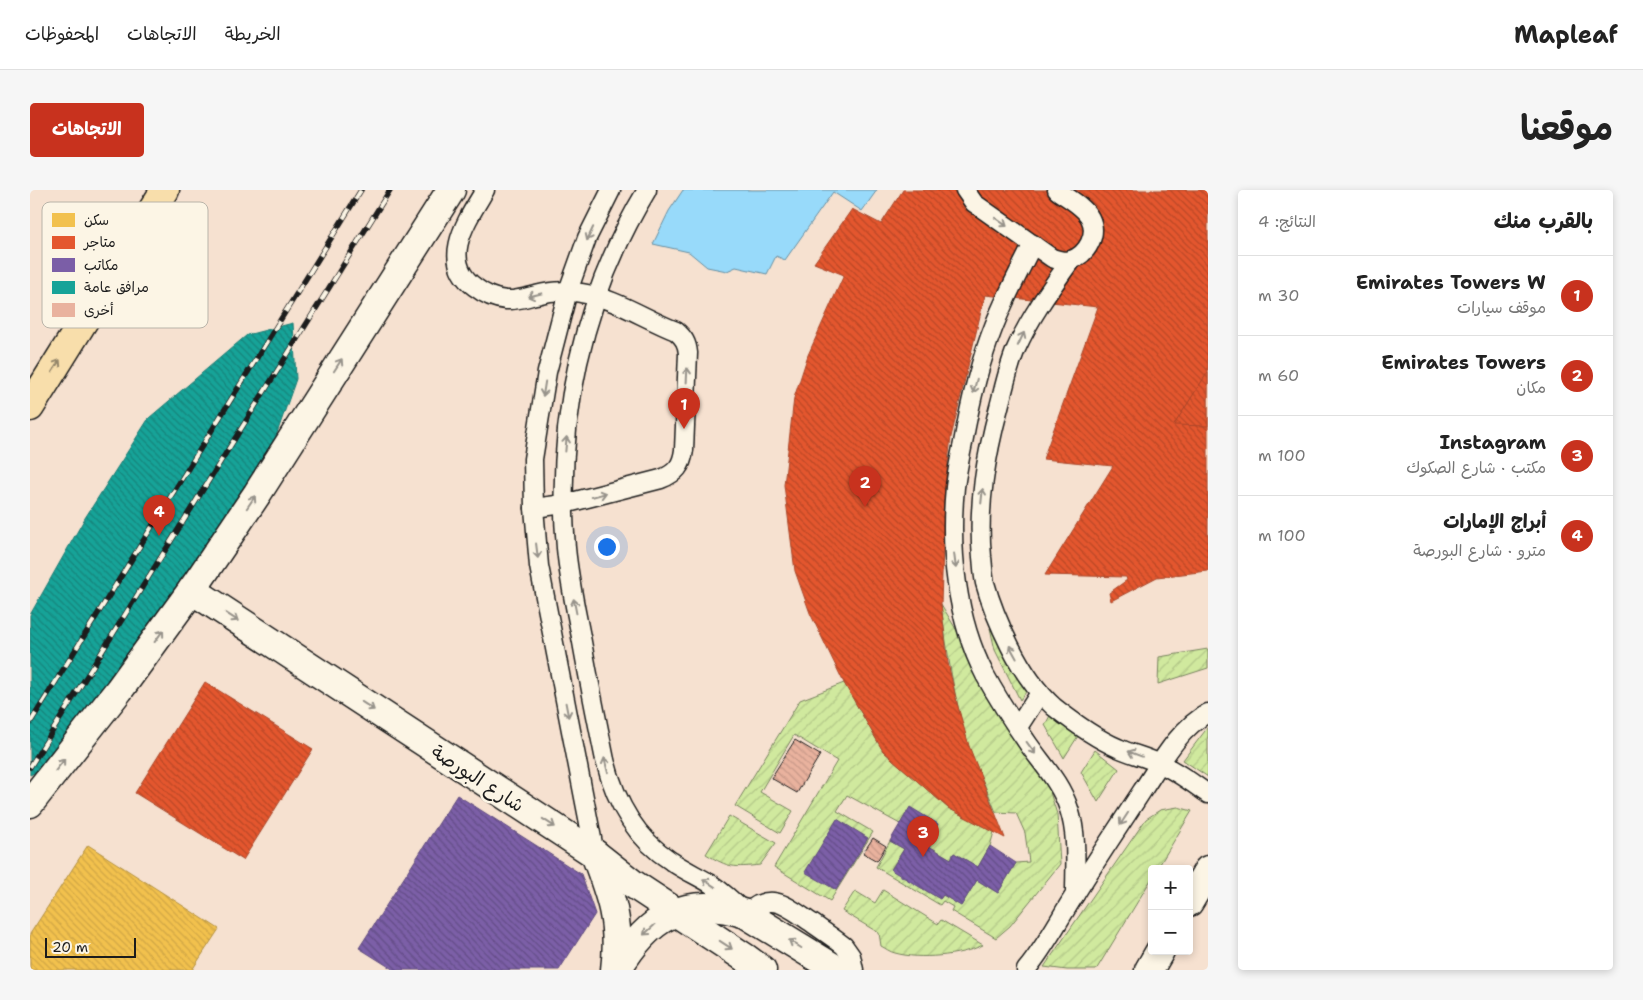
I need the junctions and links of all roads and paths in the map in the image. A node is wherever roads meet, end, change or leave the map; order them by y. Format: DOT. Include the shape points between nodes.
graph roads {
  1 [pos="165,190"];
  2 [pos="451,190"];
  3 [pos="485,190"];
  4 [pos="612,190"];
  5 [pos="647,190"];
  6 [pos="965,190"];
  7 [pos="1057,190"];
  8 [pos="158,202"];
  9 [pos="1033,244"];
  10 [pos="1072,260"];
  11 [pos="568,291"];
  12 [pos="596,296"];
  13 [pos="79,328"];
  14 [pos="30,407"];
  15 [pos="564,504"];
  16 [pos="534,508"];
  17 [pos="192,590"];
  18 [pos="1040,693"];
  19 [pos="1208,713"];
  20 [pos="1018,728"];
  21 [pos="1160,764"];
  22 [pos="1208,794"];
  23 [pos="30,803"];
  24 [pos="595,854"];
  25 [pos="1208,870"];
  26 [pos="1075,895"];
  27 [pos="1193,895"];
  28 [pos="674,912"];
  29 [pos="746,914"];
  30 [pos="1158,955"];
  31 [pos="616,970"];
  32 [pos="762,970"];
  33 [pos="837,970"];
  34 [pos="854,970"];
  35 [pos="1026,970"];
  36 [pos="1149,970"];
  8 -- 1 [label="highway, one-way"];
  17 -- 2 [label="street, one-way"];
  11 -- 3 [label="lane, one-way" via="507,300 481,292 467,282 458,262 459,238"];
  4 -- 11 [label="lane, one-way" via="587,238"];
  5 -- 12 [label="lane" via="621,236"];
  6 -- 9 [label="lane, one-way" via="974,203"];
  7 -- 10 [label="lane" via="1090,217 1093,230 1087,248"];
  9 -- 10 [label="lane" via="1052,258"];
  9 -- 20 [label="lane, one-way" via="1004,302 979,371 955,486 953,522 958,583 972,644 1000,701"];
  18 -- 10 [label="lane, one-way" via="1012,651 984,581 981,505 992,430 1015,351 1047,293"];
  11 -- 12 [label="lane"];
  11 -- 16 [label="lane, one-way" via="545,382 533,458"];
  15 -- 12 [label="lane, one-way" via="568,415 575,371"];
  15 -- 12 [label="lane, one-way" via="671,475 683,460 687,344 676,331"];
  14 -- 13 [label="highway, one-way"];
  15 -- 16 [label="lane"];
  29 -- 15 [label="lane, one-way" via="716,888 652,846 637,830 617,797 605,760 572,593"];
  16 -- 24 [label="lane, one-way" via="544,595"];
  23 -- 17 [label="street, one-way"];
  17 -- 24 [label="street, شارع البورصة, one-way"];
  18 -- 20 [label="lane"];
  21 -- 18 [label="lane, one-way" via="1099,738"];
  19 -- 21 [label="lane" via="1198,718"];
  20 -- 26 [label="lane, one-way" via="1062,791 1069,809 1076,847"];
  21 -- 22 [label="lane"];
  21 -- 26 [label="lane, one-way"];
  24 -- 28 [label="street, شارع البورصة"];
  24 -- 31 [label="street" via="616,918"];
  25 -- 27 [label="street"];
  26 -- 35 [label="lane"];
  28 -- 29 [label="street" via="718,907"];
  28 -- 31 [label="street, one-way" via="644,934"];
  28 -- 32 [label="street, شارع البورصة, one-way"];
  33 -- 29 [label="street, one-way"];
  29 -- 34 [label="lane" via="759,904 783,904 844,946 851,956"];
  30 -- 36 [label="street"];
}
